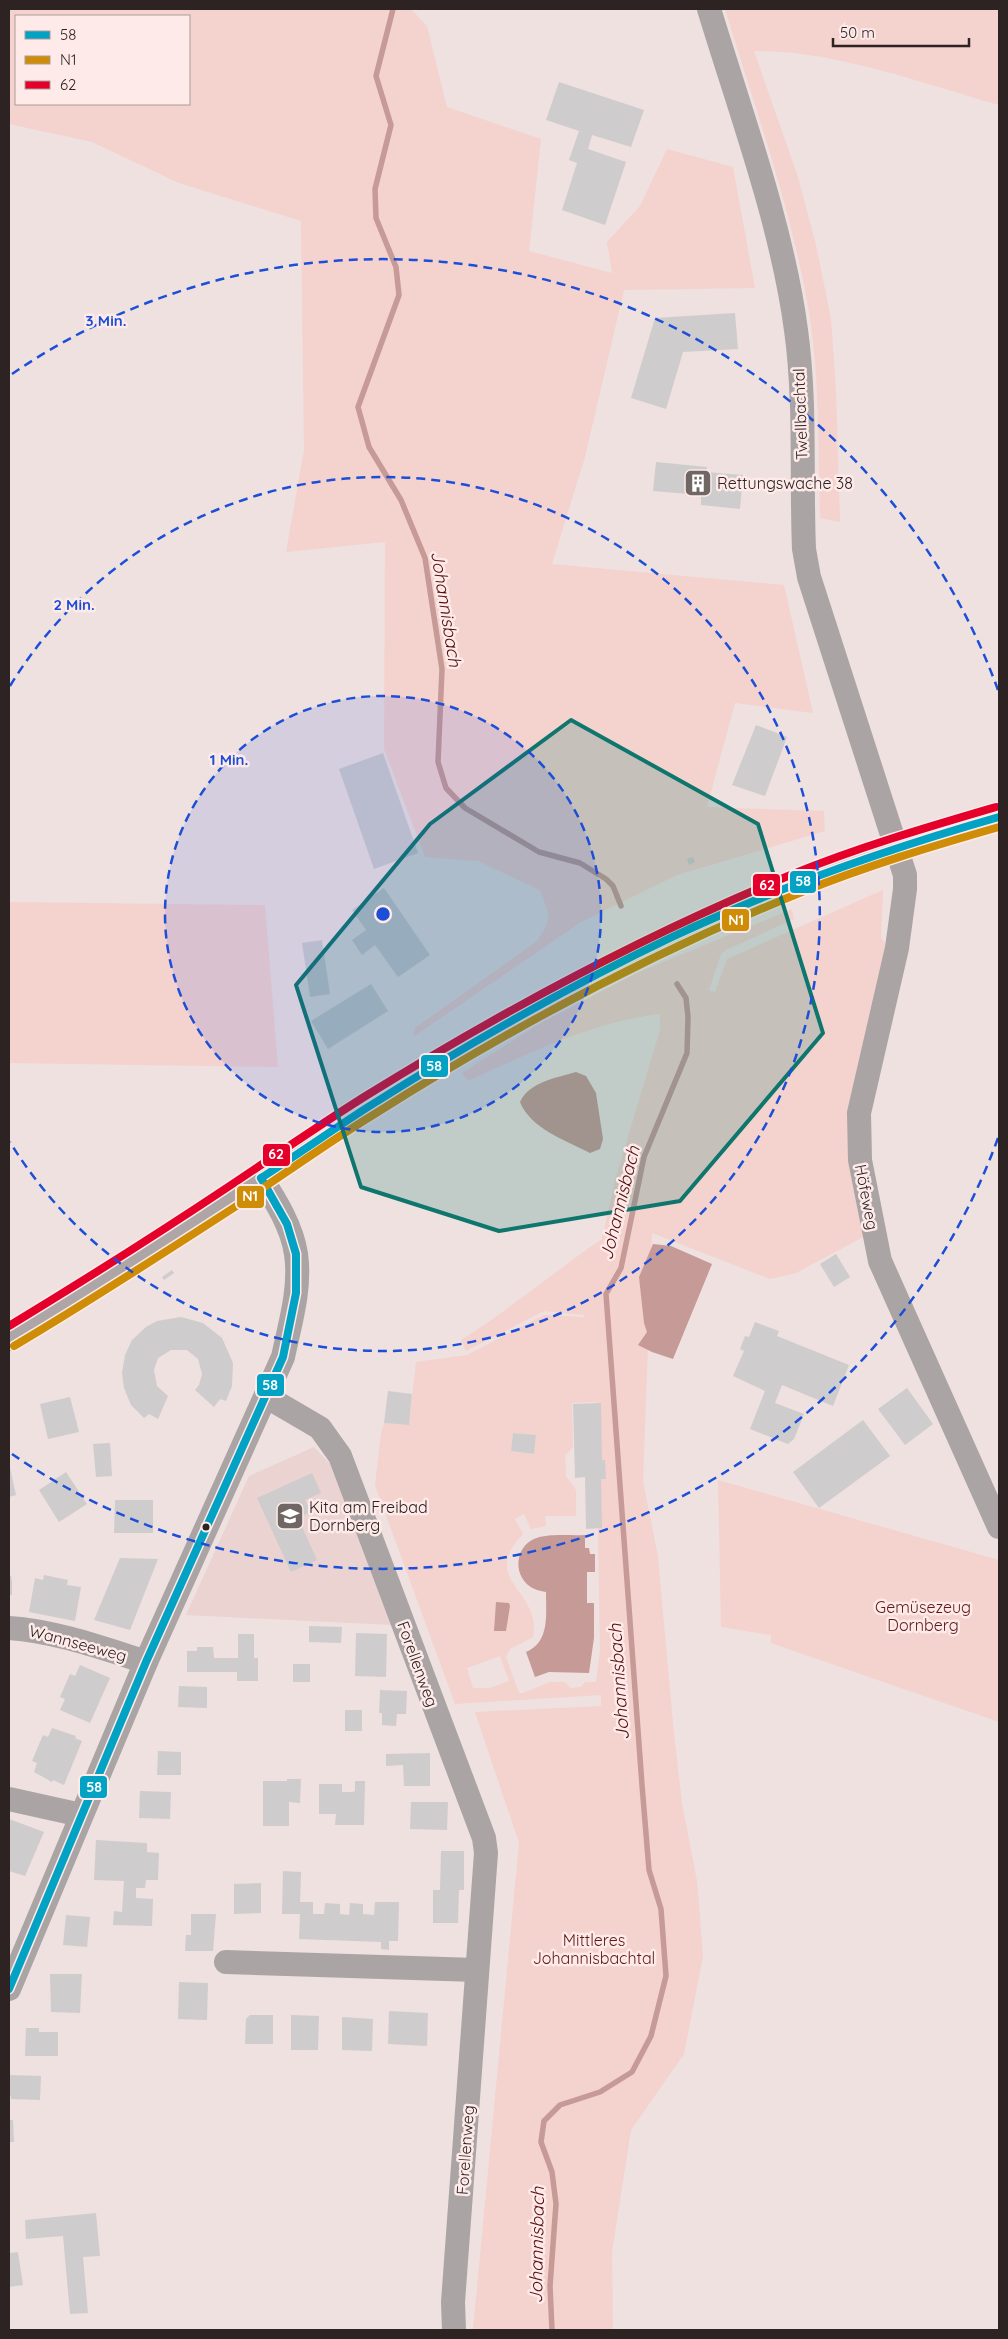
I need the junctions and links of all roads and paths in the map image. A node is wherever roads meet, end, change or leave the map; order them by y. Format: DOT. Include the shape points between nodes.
graph roads {
  1 [pos="709,9"];
  2 [pos="999,817"];
  3 [pos="897,848"];
  4 [pos="261,1178"];
  5 [pos="9,1337"];
  6 [pos="267,1397"];
  7 [pos="999,1527"];
  8 [pos="9,1628"];
  9 [pos="146,1662"];
  10 [pos="9,1799"];
  11 [pos="81,1816"];
  12 [pos="226,1962"];
  13 [pos="477,1970"];
  14 [pos="9,1987"];
  15 [pos="454,2330"];
  1 -- 3 [label="street, Twellbachtal" via="769,205 787,276 800,378 804,549 809,577"];
  2 -- 3 [label="main road"];
  3 -- 4 [label="main road" via="721,913 603,971 367,1107"];
  3 -- 7 [label="street, Höfeweg" via="905,875 904,896 897,948 860,1113 860,1160 880,1261"];
  4 -- 5 [label="main road"];
  4 -- 6 [label="street" via="287,1225 296,1254 292,1317 283,1357"];
  6 -- 9 [label="street"];
  6 -- 13 [label="street, Forellenweg" via="320,1428 340,1456 484,1838 486,1853"];
  8 -- 9 [label="street, Wannseeweg" via="97,1646"];
  9 -- 11 [label="street"];
  10 -- 11 [label="street"];
  11 -- 14 [label="street"];
  12 -- 13 [label="street"];
  13 -- 15 [label="street, Forellenweg" via="453,2302"];
}
